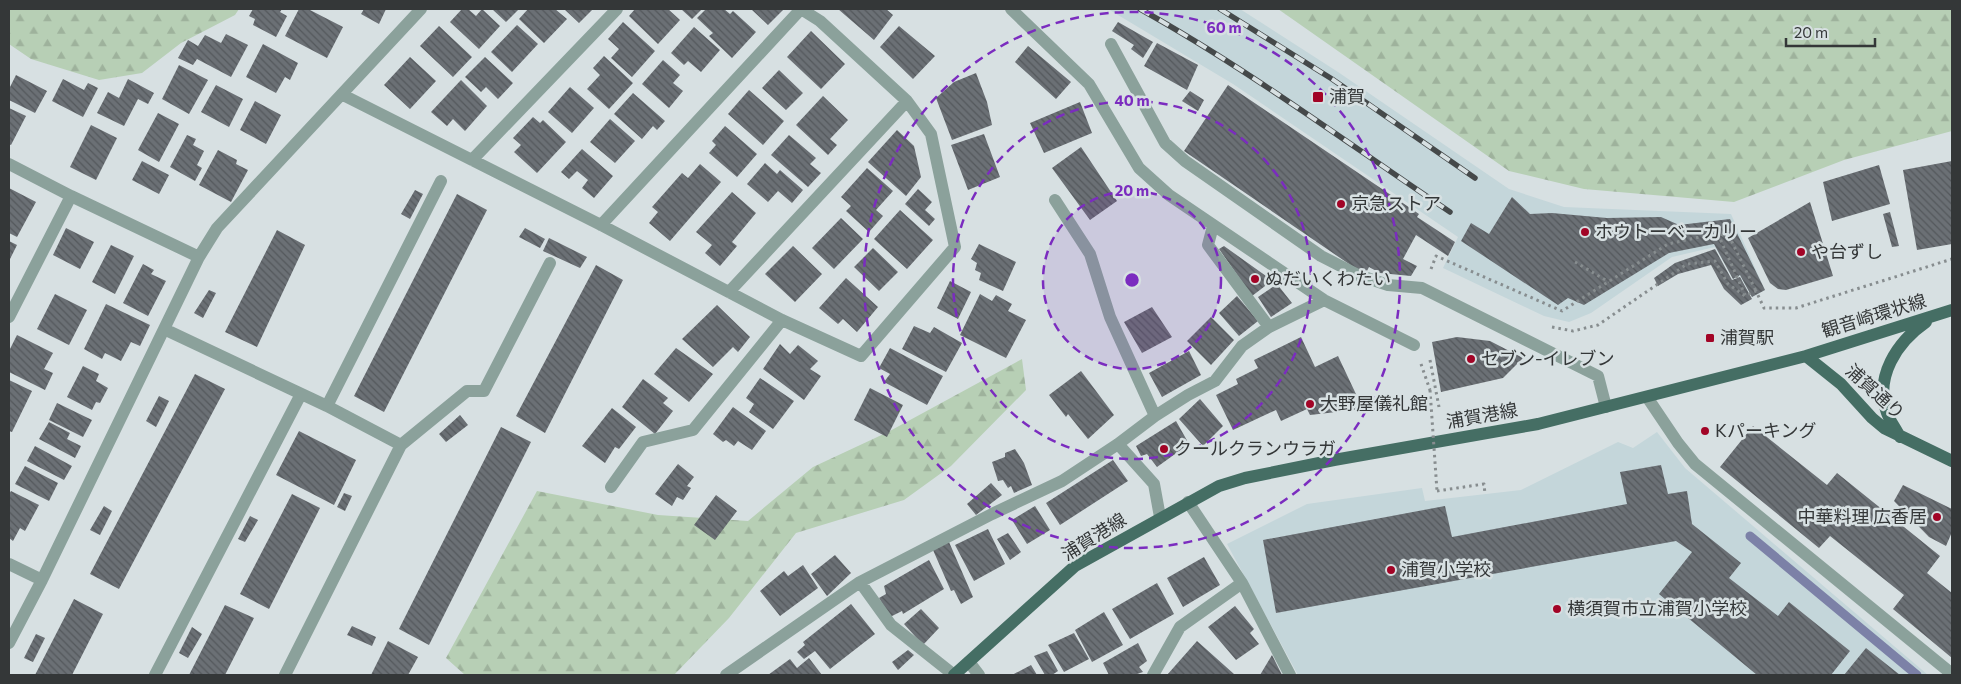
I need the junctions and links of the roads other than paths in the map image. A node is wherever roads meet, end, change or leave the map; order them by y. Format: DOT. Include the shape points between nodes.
graph roads {
  1 [pos="421,9"];
  2 [pos="617,9"];
  3 [pos="801,9"];
  4 [pos="1010,9"];
  5 [pos="1111,44"];
  6 [pos="343,95"];
  7 [pos="907,101"];
  8 [pos="472,160"];
  9 [pos="9,164"];
  10 [pos="441,181"];
  11 [pos="71,196"];
  12 [pos="1055,200"];
  13 [pos="601,225"];
  14 [pos="1213,226"];
  15 [pos="199,257"];
  16 [pos="550,262"];
  17 [pos="729,292"];
  18 [pos="1324,300"];
  19 [pos="1952,310"];
  20 [pos="1938,314"];
  21 [pos="9,317"];
  22 [pos="782,320"];
  23 [pos="1269,327"];
  24 [pos="164,329"];
  25 [pos="1414,345"];
  26 [pos="1806,356"];
  27 [pos="301,394"];
  28 [pos="1647,397"];
  29 [pos="327,406"];
  30 [pos="1606,407"];
  31 [pos="1155,416"];
  32 [pos="1900,437"];
  33 [pos="1118,444"];
  34 [pos="402,446"];
  35 [pos="1952,461"];
  36 [pos="611,487"];
  37 [pos="1188,502"];
  38 [pos="1160,518"];
  39 [pos="9,564"];
  40 [pos="42,580"];
  41 [pos="860,582"];
  42 [pos="1242,582"];
  43 [pos="9,643"];
  44 [pos="969,662"];
  45 [pos="1952,674"];
  46 [pos="155,675"];
  47 [pos="285,675"];
  48 [pos="726,675"];
  49 [pos="954,675"];
  50 [pos="979,675"];
  51 [pos="1153,675"];
  52 [pos="1290,675"];
  1 -- 6 [label="street"];
  2 -- 8 [label="street"];
  3 -- 7 [label="street" via="820,21"];
  3 -- 13 [label="street"];
  4 -- 14 [label="street" via="1089,84 1139,168"];
  5 -- 30 [label="street" via="1166,143 1185,161 1321,256 1381,283 1422,288 1598,376"];
  6 -- 8 [label="street"];
  6 -- 15 [label="street" via="217,228"];
  7 -- 17 [label="street"];
  7 -- 22 [label="street" via="931,134 954,247 860,356"];
  8 -- 13 [label="street"];
  9 -- 11 [label="street"];
  10 -- 29 [label="street"];
  11 -- 15 [label="street"];
  11 -- 21 [label="street"];
  12 -- 31 [label="street" via="1090,254 1110,317"];
  13 -- 17 [label="street"];
  14 -- 18 [label="street"];
  14 -- 23 [label="street" via="1208,246"];
  15 -- 24 [label="street"];
  16 -- 34 [label="street" via="484,391 467,391"];
  17 -- 22 [label="street"];
  18 -- 23 [label="street"];
  18 -- 25 [label="street"];
  19 -- 20 [label="main road, 観音崎環状線"];
  20 -- 26 [label="main road, 観音崎環状線"];
  20 -- 32 [label="main road" via="1912,332 1893,354 1884,377 1883,398 1887,414"];
  22 -- 36 [label="street" via="693,430 643,442"];
  23 -- 31 [label="street" via="1242,346 1215,380"];
  24 -- 27 [label="street"];
  24 -- 40 [label="street"];
  26 -- 28 [label="main road, 浦賀港線"];
  26 -- 32 [label="main road, 浦賀通り" via="1841,384 1872,418"];
  27 -- 29 [label="street"];
  27 -- 46 [label="street"];
  28 -- 30 [label="main road, 浦賀港線"];
  28 -- 45 [label="street" via="1695,464"];
  29 -- 34 [label="street"];
  30 -- 37 [label="main road, 浦賀港線" via="1538,424 1246,478 1219,486"];
  31 -- 33 [label="street"];
  32 -- 35 [label="main road, 浦賀通り"];
  33 -- 38 [label="street" via="1154,484"];
  33 -- 41 [label="street" via="1062,481"];
  34 -- 47 [label="street"];
  37 -- 38 [label="main road, 浦賀港線"];
  37 -- 42 [label="street"];
  38 -- 44 [label="main road, 浦賀港線" via="1075,566"];
  39 -- 40 [label="street"];
  40 -- 43 [label="street"];
  41 -- 48 [label="street"];
  41 -- 49 [label="street" via="891,625"];
  42 -- 51 [label="street" via="1180,627"];
  42 -- 52 [label="street"];
  44 -- 49 [label="main road, 浦賀港線"];
  44 -- 50 [label="street"];
}
